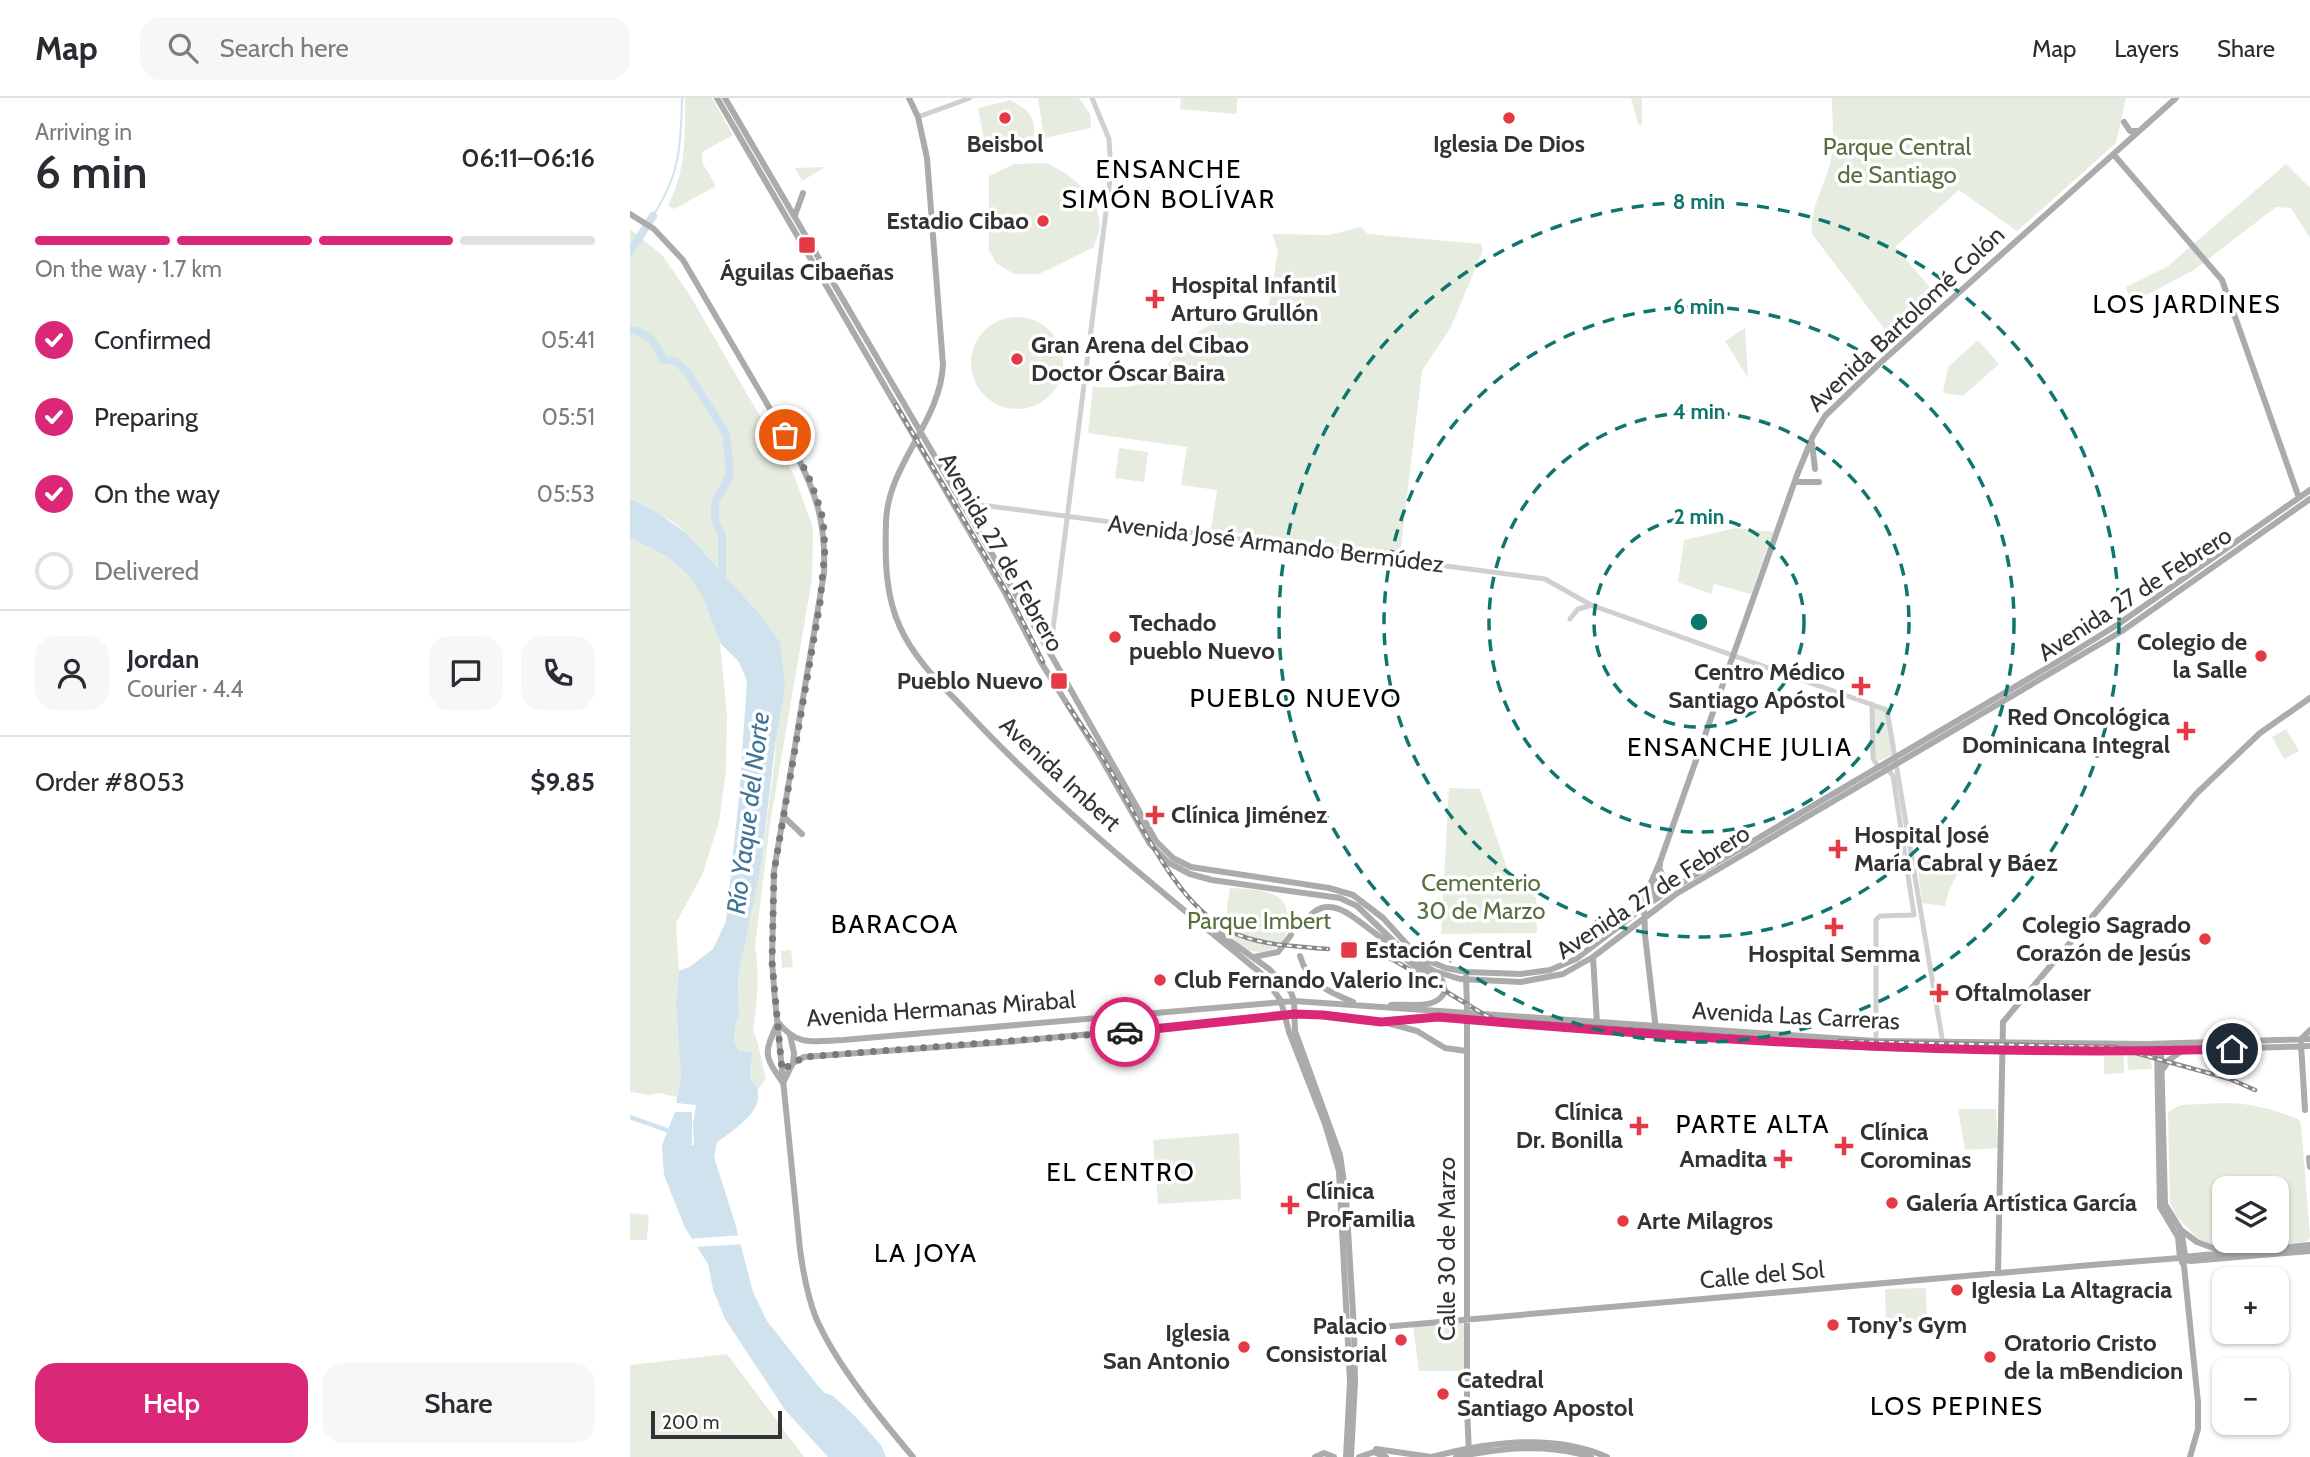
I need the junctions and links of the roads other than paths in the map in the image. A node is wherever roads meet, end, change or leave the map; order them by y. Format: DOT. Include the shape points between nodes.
graph roads {
  1 [pos="717,98"];
  2 [pos="725,98"];
  3 [pos="909,98"];
  4 [pos="970,98"];
  5 [pos="1092,98"];
  6 [pos="2176,98"];
  7 [pos="918,117"];
  8 [pos="2124,122"];
  9 [pos="2139,131"];
  10 [pos="2114,155"];
  11 [pos="803,193"];
  12 [pos="632,215"];
  13 [pos="795,215"];
  14 [pos="921,434"];
  15 [pos="1811,440"];
  16 [pos="916,442"];
  17 [pos="1815,469"];
  18 [pos="1795,482"];
  19 [pos="1819,482"];
  20 [pos="2310,490"];
  21 [pos="2299,498"];
  22 [pos="2310,499"];
  23 [pos="959,506"];
  24 [pos="1068,516"];
  25 [pos="1591,605"];
  26 [pos="1570,619"];
  27 [pos="1050,653"];
  28 [pos="1734,655"];
  29 [pos="2310,698"];
  30 [pos="1872,704"];
  31 [pos="1897,761"];
  32 [pos="1880,767"];
  33 [pos="1889,769"];
  34 [pos="783,817"];
  35 [pos="802,834"];
  36 [pos="1660,866"];
  37 [pos="1213,876"];
  38 [pos="1684,882"];
  39 [pos="1651,902"];
  40 [pos="1644,907"];
  41 [pos="1651,912"];
  42 [pos="1917,915"];
  43 [pos="1644,917"];
  44 [pos="1302,927"];
  45 [pos="1630,928"];
  46 [pos="1213,932"];
  47 [pos="1292,934"];
  48 [pos="1645,935"];
  49 [pos="1387,944"];
  50 [pos="1402,945"];
  51 [pos="1300,956"];
  52 [pos="1253,957"];
  53 [pos="1403,957"];
  54 [pos="1593,957"];
  55 [pos="1466,976"];
  56 [pos="1293,998"];
  57 [pos="1281,1001"];
  58 [pos="1406,1003"];
  59 [pos="1362,1005"];
  60 [pos="1378,1007"];
  61 [pos="1418,1010"];
  62 [pos="1295,1014"];
  63 [pos="1285,1016"];
  64 [pos="778,1022"];
  65 [pos="1381,1022"];
  66 [pos="1597,1023"];
  67 [pos="1656,1030"];
  68 [pos="2310,1030"];
  69 [pos="776,1033"];
  70 [pos="789,1034"];
  71 [pos="2310,1039"];
  72 [pos="1876,1041"];
  73 [pos="2301,1043"];
  74 [pos="1943,1046"];
  75 [pos="2310,1046"];
  76 [pos="2003,1047"];
  77 [pos="2159,1048"];
  78 [pos="1466,1051"];
  79 [pos="2183,1051"];
  80 [pos="791,1065"];
  81 [pos="773,1068"];
  82 [pos="782,1070"];
  83 [pos="2162,1071"];
  84 [pos="783,1083"];
  85 [pos="2305,1110"];
  86 [pos="2309,1158"];
  87 [pos="2310,1167"];
  88 [pos="2181,1230"];
  89 [pos="2310,1245"];
  90 [pos="2289,1247"];
  91 [pos="2212,1248"];
  92 [pos="2310,1251"];
  93 [pos="2226,1253"];
  94 [pos="2184,1260"];
  95 [pos="1998,1273"];
  96 [pos="1466,1320"];
  97 [pos="1351,1330"];
  98 [pos="1376,1449"];
  99 [pos="1469,1451"];
  100 [pos="913,1457"];
  101 [pos="1315,1457"];
  102 [pos="1334,1457"];
  103 [pos="1346,1457"];
  104 [pos="1351,1457"];
  105 [pos="1359,1457"];
  106 [pos="1386,1457"];
  107 [pos="1431,1457"];
  108 [pos="1456,1457"];
  109 [pos="1591,1457"];
  110 [pos="1607,1457"];
  111 [pos="2190,1457"];
  1 -- 16 [label="main road, Avenida 27 de Febrero"];
  2 -- 13 [label="main road, Avenida 27 de Febrero"];
  3 -- 7 [label="main road, Avenida Imbert"];
  4 -- 7 [label="street"];
  5 -- 24 [label="street" via="1109,139 1111,172"];
  6 -- 9 [label="main road, Avenida Bartolomé Colón"];
  7 -- 14 [label="main road, Avenida Imbert" via="928,167 943,365 936,403"];
  8 -- 9 [label="main road" via="2130,131"];
  9 -- 10 [label="main road, Avenida Bartolomé Colón"];
  10 -- 15 [label="main road, Avenida Bartolomé Colón" via="1833,407"];
  10 -- 21 [label="main road" via="2222,280"];
  11 -- 13 [label="main road"];
  12 -- 34 [label="main road" via="654,229 684,260 808,475 823,519 824,573"];
  13 -- 14 [label="main road, Avenida 27 de Febrero"];
  14 -- 16 [label="main road, Avenida Imbert"];
  14 -- 23 [label="main road, Avenida 27 de Febrero"];
  15 -- 17 [label="main road"];
  15 -- 18 [label="main road, Avenida Bartolomé Colón"];
  16 -- 23 [label="main road, Avenida 27 de Febrero"];
  16 -- 46 [label="main road, Avenida Imbert" via="890,498 886,524 888,586 909,643 1014,761"];
  18 -- 19 [label="main road"];
  18 -- 28 [label="main road, Avenida Bartolomé Colón"];
  20 -- 21 [label="main road, Avenida 27 de Febrero"];
  21 -- 31 [label="main road, Avenida 27 de Febrero" via="2109,630"];
  22 -- 31 [label="main road, Avenida 27 de Febrero" via="2122,631"];
  23 -- 24 [label="street, Avenida José Armando Bermúdez"];
  23 -- 27 [label="main road, Avenida 27 de Febrero"];
  23 -- 37 [label="main road, Avenida 27 de Febrero" via="1042,664 1150,844 1179,870"];
  24 -- 25 [label="street, Avenida José Armando Bermúdez" via="1537,578"];
  24 -- 27 [label="street"];
  25 -- 26 [label="street" via="1578,609"];
  25 -- 28 [label="street, Avenida José Armando Bermúdez"];
  27 -- 37 [label="main road, Avenida 27 de Febrero" via="1156,841 1181,863"];
  28 -- 30 [label="street, Avenida José Armando Bermúdez"];
  28 -- 36 [label="main road, Avenida Bartolomé Colón"];
  29 -- 76 [label="main road" via="2245,746 2192,799 2003,1022"];
  30 -- 31 [label="street, Avenida José Armando Bermúdez" via="1887,710"];
  30 -- 32 [label="street" via="1874,762"];
  31 -- 32 [label="main road, Avenida 27 de Febrero"];
  31 -- 33 [label="main road, Avenida 27 de Febrero"];
  31 -- 42 [label="street"];
  32 -- 33 [label="street"];
  32 -- 38 [label="main road, Avenida 27 de Febrero"];
  33 -- 41 [label="main road, Avenida 27 de Febrero"];
  33 -- 42 [label="street"];
  34 -- 35 [label="main road"];
  34 -- 64 [label="main road" via="772,904"];
  36 -- 38 [label="main road" via="1669,884"];
  36 -- 39 [label="main road, Avenida Bartolomé Colón"];
  36 -- 40 [label="main road, Avenida Bartolomé Colón"];
  37 -- 50 [label="main road, Avenida 27 de Febrero" via="1340,898 1357,905"];
  38 -- 39 [label="main road, Avenida 27 de Febrero"];
  39 -- 40 [label="main road, Avenida 27 de Febrero"];
  39 -- 41 [label="main road, Avenida Bartolomé Colón"];
  40 -- 43 [label="main road, Avenida Bartolomé Colón"];
  40 -- 55 [label="main road, Avenida 27 de Febrero" via="1562,965 1528,974"];
  41 -- 43 [label="main road, Avenida 27 de Febrero"];
  42 -- 72 [label="street" via="1875,920"];
  42 -- 74 [label="street"];
  43 -- 45 [label="main road, Avenida 27 de Febrero"];
  43 -- 48 [label="main road, Avenida Bartolomé Colón"];
  44 -- 49 [label="main road" via="1318,909 1339,908"];
  45 -- 48 [label="main road"];
  45 -- 54 [label="main road, Avenida 27 de Febrero"];
  46 -- 52 [label="main road, Avenida Imbert"];
  46 -- 57 [label="main road, Avenida Imbert" via="1263,975"];
  47 -- 52 [label="main road" via="1278,952"];
  48 -- 67 [label="main road, Avenida Bartolomé Colón"];
  49 -- 50 [label="main road"];
  49 -- 53 [label="main road"];
  50 -- 53 [label="main road"];
  50 -- 55 [label="main road, Avenida 27 de Febrero" via="1417,962 1434,971"];
  51 -- 59 [label="main road" via="1308,975 1323,989"];
  52 -- 56 [label="main road, Avenida Imbert" via="1288,986"];
  53 -- 58 [label="main road" via="1442,980 1445,988 1436,1002"];
  54 -- 55 [label="main road, Avenida 27 de Febrero" via="1569,971 1537,980"];
  54 -- 66 [label="main road"];
  55 -- 78 [label="main road, Calle 30 de Marzo, bridge"];
  56 -- 57 [label="main road, Avenida Las Carreras"];
  56 -- 59 [label="main road, Avenida Las Carreras"];
  56 -- 62 [label="main road"];
  57 -- 63 [label="main road"];
  57 -- 70 [label="main road, Avenida Hermanas Mirabal" via="843,1040 802,1041"];
  58 -- 60 [label="main road"];
  58 -- 61 [label="main road"];
  59 -- 60 [label="main road, Avenida Las Carreras"];
  60 -- 61 [label="main road, Avenida Las Carreras"];
  61 -- 66 [label="main road, Avenida Las Carreras"];
  62 -- 63 [label="main road, Avenida Las Carreras"];
  62 -- 65 [label="main road, Avenida Las Carreras"];
  62 -- 97 [label="main road" via="1294,1031 1340,1155"];
  63 -- 80 [label="main road, Avenida Hermanas Mirabal" via="804,1057"];
  63 -- 97 [label="main road" via="1339,1171"];
  64 -- 69 [label="main road"];
  64 -- 70 [label="main road, Avenida Hermanas Mirabal"];
  65 -- 67 [label="main road, Avenida Las Carreras" via="1438,1017"];
  65 -- 78 [label="main road" via="1417,1031 1445,1048"];
  66 -- 67 [label="main road, Avenida Las Carreras"];
  67 -- 72 [label="main road, Avenida Las Carreras"];
  67 -- 74 [label="main road, Avenida Las Carreras" via="1876,1048"];
  68 -- 73 [label="main road"];
  69 -- 70 [label="main road"];
  69 -- 81 [label="main road" via="767,1050"];
  69 -- 82 [label="main road"];
  70 -- 80 [label="main road" via="794,1053"];
  71 -- 73 [label="main road, Avenida Las Carreras"];
  72 -- 74 [label="main road, Avenida Las Carreras"];
  73 -- 75 [label="main road, Avenida Las Carreras"];
  73 -- 77 [label="main road, Avenida Las Carreras"];
  73 -- 79 [label="main road, Avenida Las Carreras"];
  73 -- 85 [label="main road"];
  74 -- 76 [label="main road, Avenida Las Carreras"];
  76 -- 77 [label="main road, Avenida Las Carreras"];
  76 -- 95 [label="main road"];
  77 -- 79 [label="main road, Avenida Las Carreras"];
  77 -- 83 [label="main road"];
  77 -- 94 [label="main road" via="2160,1207 2178,1237"];
  78 -- 96 [label="main road, Calle 30 de Marzo"];
  79 -- 83 [label="main road"];
  80 -- 82 [label="main road, Avenida Hermanas Mirabal"];
  80 -- 84 [label="main road"];
  81 -- 82 [label="main road"];
  81 -- 84 [label="main road"];
  82 -- 84 [label="main road"];
  83 -- 88 [label="main road" via="2165,1204"];
  84 -- 100 [label="main road" via="800,1249 814,1310 842,1362"];
  86 -- 87 [label="main road"];
  88 -- 91 [label="main road"];
  88 -- 94 [label="main road"];
  89 -- 90 [label="main road, Calle del Sol"];
  92 -- 94 [label="main road, Calle del Sol"];
  93 -- 94 [label="main road, Calle del Sol"];
  94 -- 95 [label="main road, Calle del Sol"];
  94 -- 111 [label="main road" via="2199,1402"];
  95 -- 96 [label="main road, Calle del Sol"];
  96 -- 97 [label="main road, Calle del Sol"];
  96 -- 99 [label="main road, Calle 30 de Marzo"];
  97 -- 103 [label="main road"];
  97 -- 104 [label="main road" via="1355,1382"];
  98 -- 107 [label="main road"];
  99 -- 107 [label="main road"];
  99 -- 108 [label="main road"];
  99 -- 109 [label="main road" via="1542,1448"];
  99 -- 110 [label="main road" via="1552,1443 1578,1446"];
  101 -- 102 [label="main road" via="1324,1453"];
  105 -- 106 [label="main road" via="1374,1452"];
}
